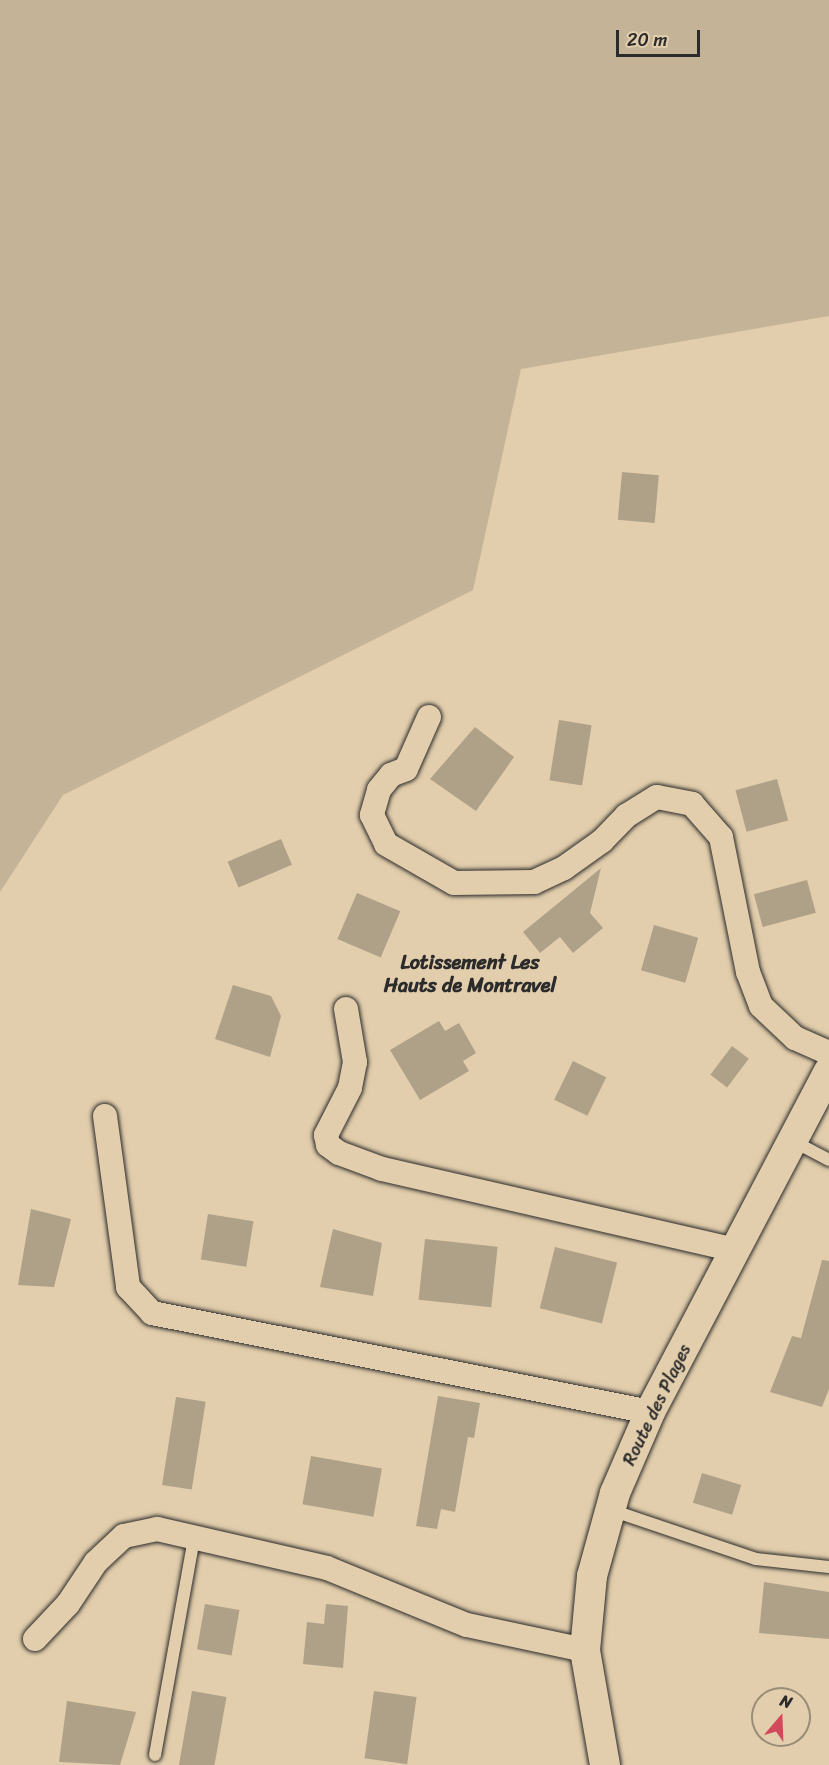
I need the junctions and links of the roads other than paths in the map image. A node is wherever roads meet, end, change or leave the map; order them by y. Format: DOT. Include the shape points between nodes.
graph roads {
  1 [pos="429,717"];
  2 [pos="346,1009"];
  3 [pos="829,1053"];
  4 [pos="829,1071"];
  5 [pos="105,1116"];
  6 [pos="792,1141"];
  7 [pos="829,1160"];
  8 [pos="737,1250"];
  9 [pos="650,1412"];
  10 [pos="610,1509"];
  11 [pos="194,1538"];
  12 [pos="829,1567"];
  13 [pos="35,1639"];
  14 [pos="585,1650"];
  15 [pos="155,1755"];
  16 [pos="605,1765"];
  1 -- 3 [label="street" via="406,769 391,775 380,790 372,815 386,844 454,883 534,882 564,868 602,841 626,816 657,797 692,804 721,837 748,972 760,1006 795,1038"];
  2 -- 8 [label="street" via="355,1062 350,1088 326,1135 328,1145 339,1154 382,1169"];
  4 -- 6 [label="street, Route des Plages"];
  5 -- 9 [label="street" via="128,1287 152,1313"];
  6 -- 7 [label="lane"];
  6 -- 8 [label="street, Route des Plages"];
  8 -- 9 [label="street, Route des Plages"];
  9 -- 10 [label="street, Route des Plages"];
  10 -- 12 [label="lane" via="756,1559"];
  10 -- 14 [label="street, Route des Plages" via="592,1576"];
  11 -- 13 [label="street" via="157,1529 124,1536 96,1562 68,1604"];
  11 -- 14 [label="street" via="327,1568 467,1625"];
  11 -- 15 [label="lane"];
  14 -- 16 [label="street, Route des Plages" via="596,1733"];
}
